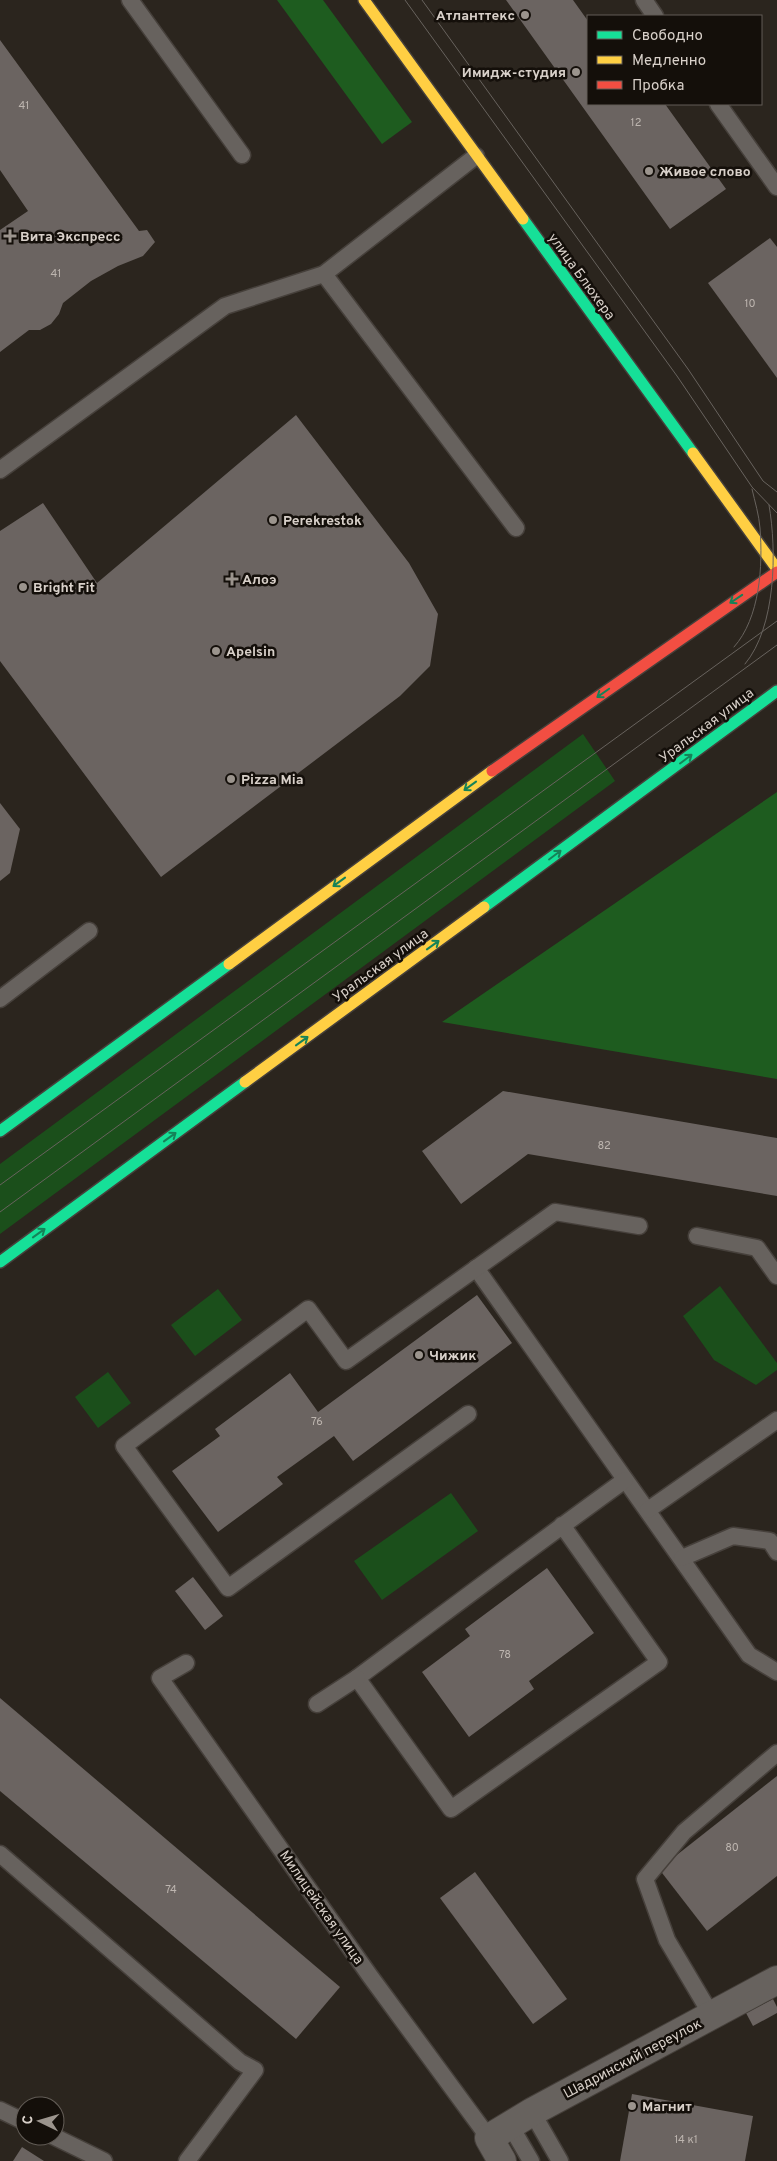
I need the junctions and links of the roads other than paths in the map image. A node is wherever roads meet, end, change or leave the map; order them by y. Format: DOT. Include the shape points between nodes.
graph roads {
  1 [pos="130,0"];
  2 [pos="364,0"];
  3 [pos="644,0"];
  4 [pos="654,15"];
  5 [pos="719,105"];
  6 [pos="242,155"];
  7 [pos="476,156"];
  8 [pos="777,188"];
  9 [pos="324,274"];
  10 [pos="0,470"];
  11 [pos="516,528"];
  12 [pos="777,571"];
  13 [pos="777,691"];
  14 [pos="89,931"];
  15 [pos="0,999"];
  16 [pos="0,1132"];
  17 [pos="639,1226"];
  18 [pos="697,1236"];
  19 [pos="0,1262"];
  20 [pos="476,1268"];
  21 [pos="777,1276"];
  22 [pos="468,1414"];
  23 [pos="777,1420"];
  24 [pos="625,1480"];
  25 [pos="648,1510"];
  26 [pos="562,1525"];
  27 [pos="777,1552"];
  28 [pos="682,1558"];
  29 [pos="186,1662"];
  30 [pos="777,1672"];
  31 [pos="357,1678"];
  32 [pos="317,1704"];
  33 [pos="777,1753"];
  34 [pos="0,1854"];
  35 [pos="776,1983"];
  36 [pos="712,2016"];
  37 [pos="0,2110"];
  38 [pos="15,2117"];
  39 [pos="508,2134"];
  40 [pos="65,2142"];
  41 [pos="104,2161"];
  42 [pos="187,2161"];
  43 [pos="531,2161"];
  44 [pos="560,2161"];
  1 -- 6 [label="lane"];
  2 -- 7 [label="main road, улица Блюхера"];
  3 -- 4 [label="lane"];
  5 -- 8 [label="lane"];
  7 -- 9 [label="lane"];
  7 -- 12 [label="main road, улица Блюхера"];
  9 -- 10 [label="lane" via="225,306"];
  9 -- 11 [label="lane"];
  12 -- 16 [label="main road, one-way" via="468,788"];
  19 -- 13 [label="main road, Уральская улица, one-way"];
  14 -- 15 [label="lane"];
  17 -- 20 [label="lane" via="555,1212"];
  18 -- 21 [label="lane" via="757,1248"];
  20 -- 22 [label="lane" via="346,1360 308,1309 124,1446 228,1588"];
  20 -- 24 [label="lane"];
  23 -- 25 [label="lane"];
  24 -- 25 [label="lane"];
  24 -- 26 [label="lane"];
  25 -- 28 [label="lane"];
  26 -- 31 [label="lane"];
  26 -- 31 [label="lane" via="659,1662 451,1809"];
  27 -- 28 [label="lane" via="770,1542 733,1536"];
  28 -- 30 [label="lane" via="749,1655"];
  29 -- 39 [label="lane, Милицейская улица" via="160,1678 370,1976"];
  31 -- 32 [label="lane"];
  33 -- 36 [label="lane" via="684,1832 645,1879 667,1940"];
  34 -- 42 [label="lane" via="240,2062 256,2070"];
  35 -- 36 [label="street, Шадринский переулок"];
  36 -- 39 [label="street, Шадринский переулок"];
  37 -- 38 [label="lane"];
  39 -- 43 [label="lane"];
  39 -- 44 [label="lane"];
  40 -- 41 [label="lane"];
}
